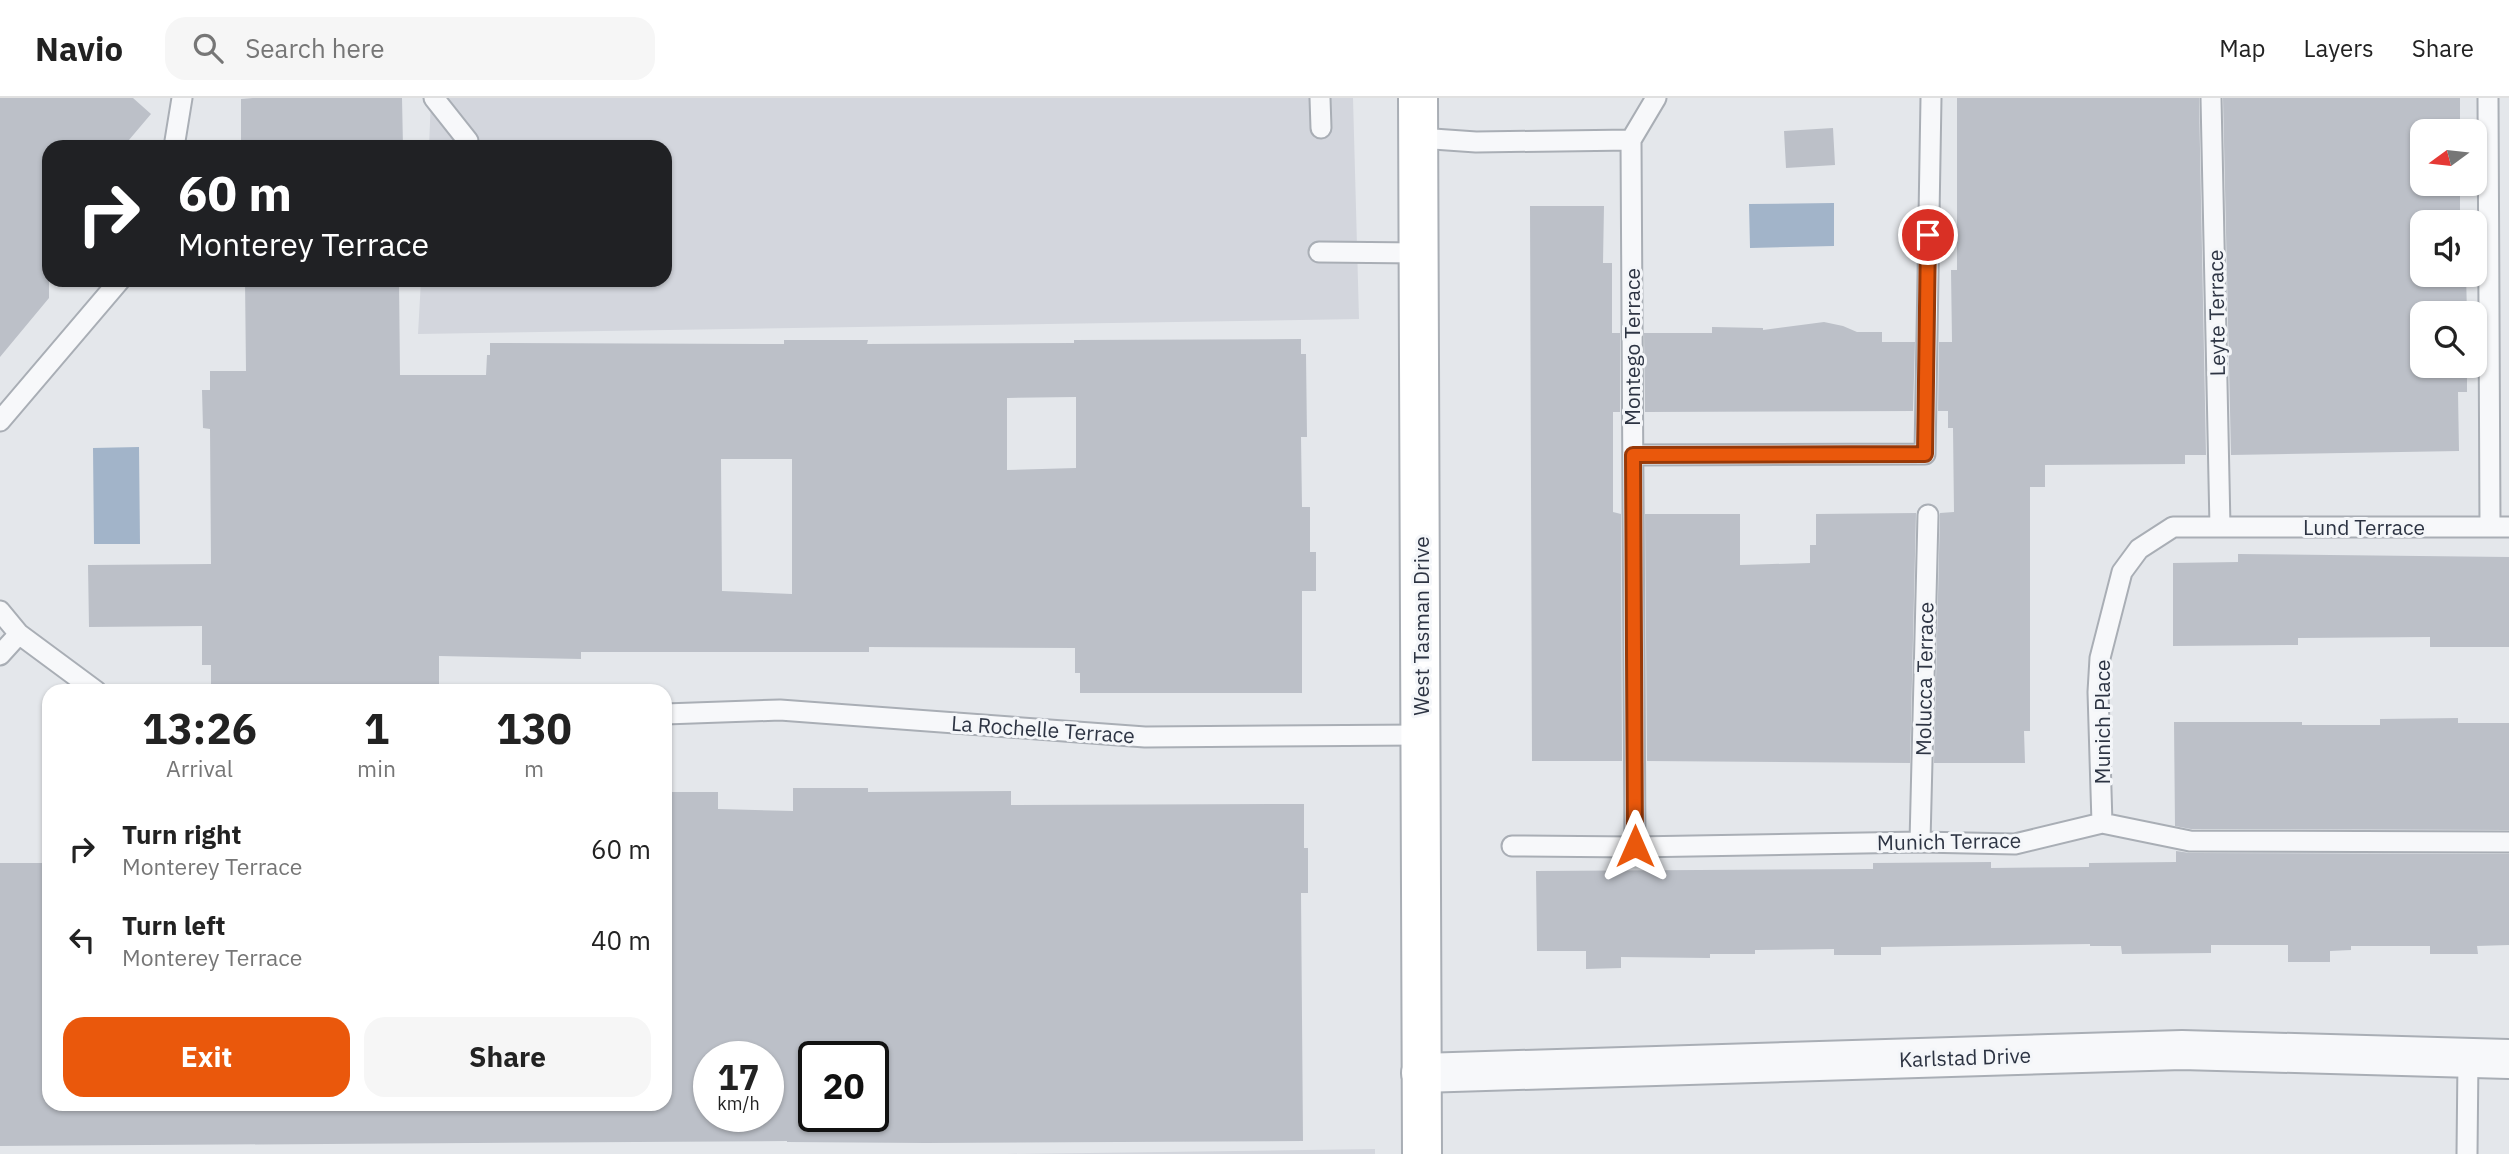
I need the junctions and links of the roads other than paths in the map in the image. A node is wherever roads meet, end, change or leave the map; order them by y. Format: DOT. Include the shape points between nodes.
graph roads {
  1 [pos="182,98"];
  2 [pos="434,98"];
  3 [pos="1320,98"];
  4 [pos="1418,98"];
  5 [pos="1656,98"];
  6 [pos="1931,98"];
  7 [pos="2211,98"];
  8 [pos="2488,98"];
  9 [pos="1321,128"];
  10 [pos="1419,138"];
  11 [pos="175,140"];
  12 [pos="467,140"];
  13 [pos="1631,141"];
  14 [pos="1319,252"];
  15 [pos="1419,253"];
  16 [pos="114,287"];
  17 [pos="0,421"];
  18 [pos="1633,455"];
  19 [pos="1928,515"];
  20 [pos="2220,527"];
  21 [pos="2499,527"];
  22 [pos="0,611"];
  23 [pos="19,634"];
  24 [pos="0,655"];
  25 [pos="87,684"];
  26 [pos="672,714"];
  27 [pos="1421,735"];
  28 [pos="2102,823"];
  29 [pos="1920,842"];
  30 [pos="2509,842"];
  31 [pos="1512,846"];
  32 [pos="1635,846"];
  33 [pos="2468,1058"];
  34 [pos="2509,1059"];
  35 [pos="1421,1073"];
  36 [pos="1422,1154"];
  37 [pos="2468,1154"];
  1 -- 11 [label="lane"];
  2 -- 12 [label="lane"];
  3 -- 9 [label="lane"];
  4 -- 10 [label="street, West Tasman Drive"];
  5 -- 13 [label="lane"];
  6 -- 18 [label="lane" via="1925,454"];
  7 -- 20 [label="lane, Leyte Terrace"];
  8 -- 21 [label="lane"];
  10 -- 13 [label="lane"];
  10 -- 15 [label="street, West Tasman Drive"];
  13 -- 18 [label="lane, Montego Terrace"];
  14 -- 15 [label="lane"];
  15 -- 27 [label="street, West Tasman Drive"];
  16 -- 17 [label="lane"];
  18 -- 32 [label="lane, Montego Terrace"];
  19 -- 29 [label="lane, Molucca Terrace"];
  20 -- 21 [label="lane, Lund Terrace"];
  20 -- 28 [label="lane, Munich Place" via="2173,527 2139,549 2122,572 2101,658 2098,692"];
  22 -- 23 [label="lane"];
  23 -- 24 [label="lane"];
  23 -- 25 [label="lane"];
  26 -- 27 [label="lane, La Rochelle Terrace" via="780,710 1145,737"];
  27 -- 35 [label="street, West Tasman Drive"];
  28 -- 29 [label="lane, Munich Terrace" via="2015,844"];
  28 -- 30 [label="lane, Munich Terrace" via="2190,841"];
  29 -- 32 [label="lane, Munich Terrace"];
  31 -- 32 [label="lane, Munich Terrace"];
  33 -- 34 [label="street, Karlstad Drive"];
  33 -- 35 [label="street, Karlstad Drive" via="2182,1051"];
  33 -- 37 [label="lane"];
  35 -- 36 [label="street, West Tasman Drive"];
}
